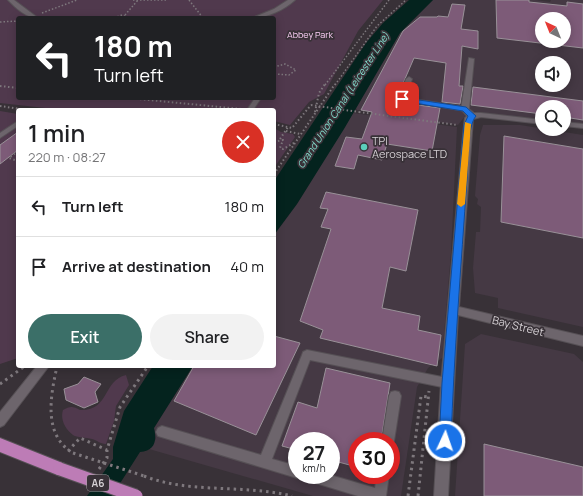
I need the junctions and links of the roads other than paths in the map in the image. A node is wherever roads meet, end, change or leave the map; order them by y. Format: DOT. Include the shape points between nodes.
graph roads {
  1 [pos="11,0"];
  2 [pos="292,0"];
  3 [pos="32,16"];
  4 [pos="260,16"];
  5 [pos="471,59"];
  6 [pos="408,79"];
  7 [pos="468,117"];
  8 [pos="535,121"];
  9 [pos="16,124"];
  10 [pos="571,125"];
  11 [pos="583,126"];
  12 [pos="0,136"];
  13 [pos="454,310"];
  14 [pos="583,341"];
  15 [pos="47,368"];
  16 [pos="447,383"];
  17 [pos="395,396"];
  18 [pos="0,421"];
  19 [pos="162,432"];
  20 [pos="389,432"];
  21 [pos="0,445"];
  22 [pos="264,462"];
  23 [pos="288,469"];
  24 [pos="339,484"];
  25 [pos="382,484"];
  26 [pos="136,496"];
  27 [pos="441,496"];
  1 -- 3 [label="lane"];
  2 -- 4 [label="lane"];
  5 -- 7 [label="street"];
  6 -- 7 [label="lane" via="402,99"];
  7 -- 8 [label="street" via="481,115"];
  7 -- 13 [label="street"];
  9 -- 12 [label="lane"];
  10 -- 11 [label="street"];
  13 -- 14 [label="street, Bay Street"];
  13 -- 16 [label="street"];
  15 -- 18 [label="lane"];
  16 -- 22 [label="lane" via="306,355"];
  16 -- 27 [label="street"];
  17 -- 20 [label="lane"];
  19 -- 22 [label="lane"];
  21 -- 26 [label="main road, A6, bridge"];
  22 -- 23 [label="lane"];
  24 -- 25 [label="lane" via="380,496"];
}
